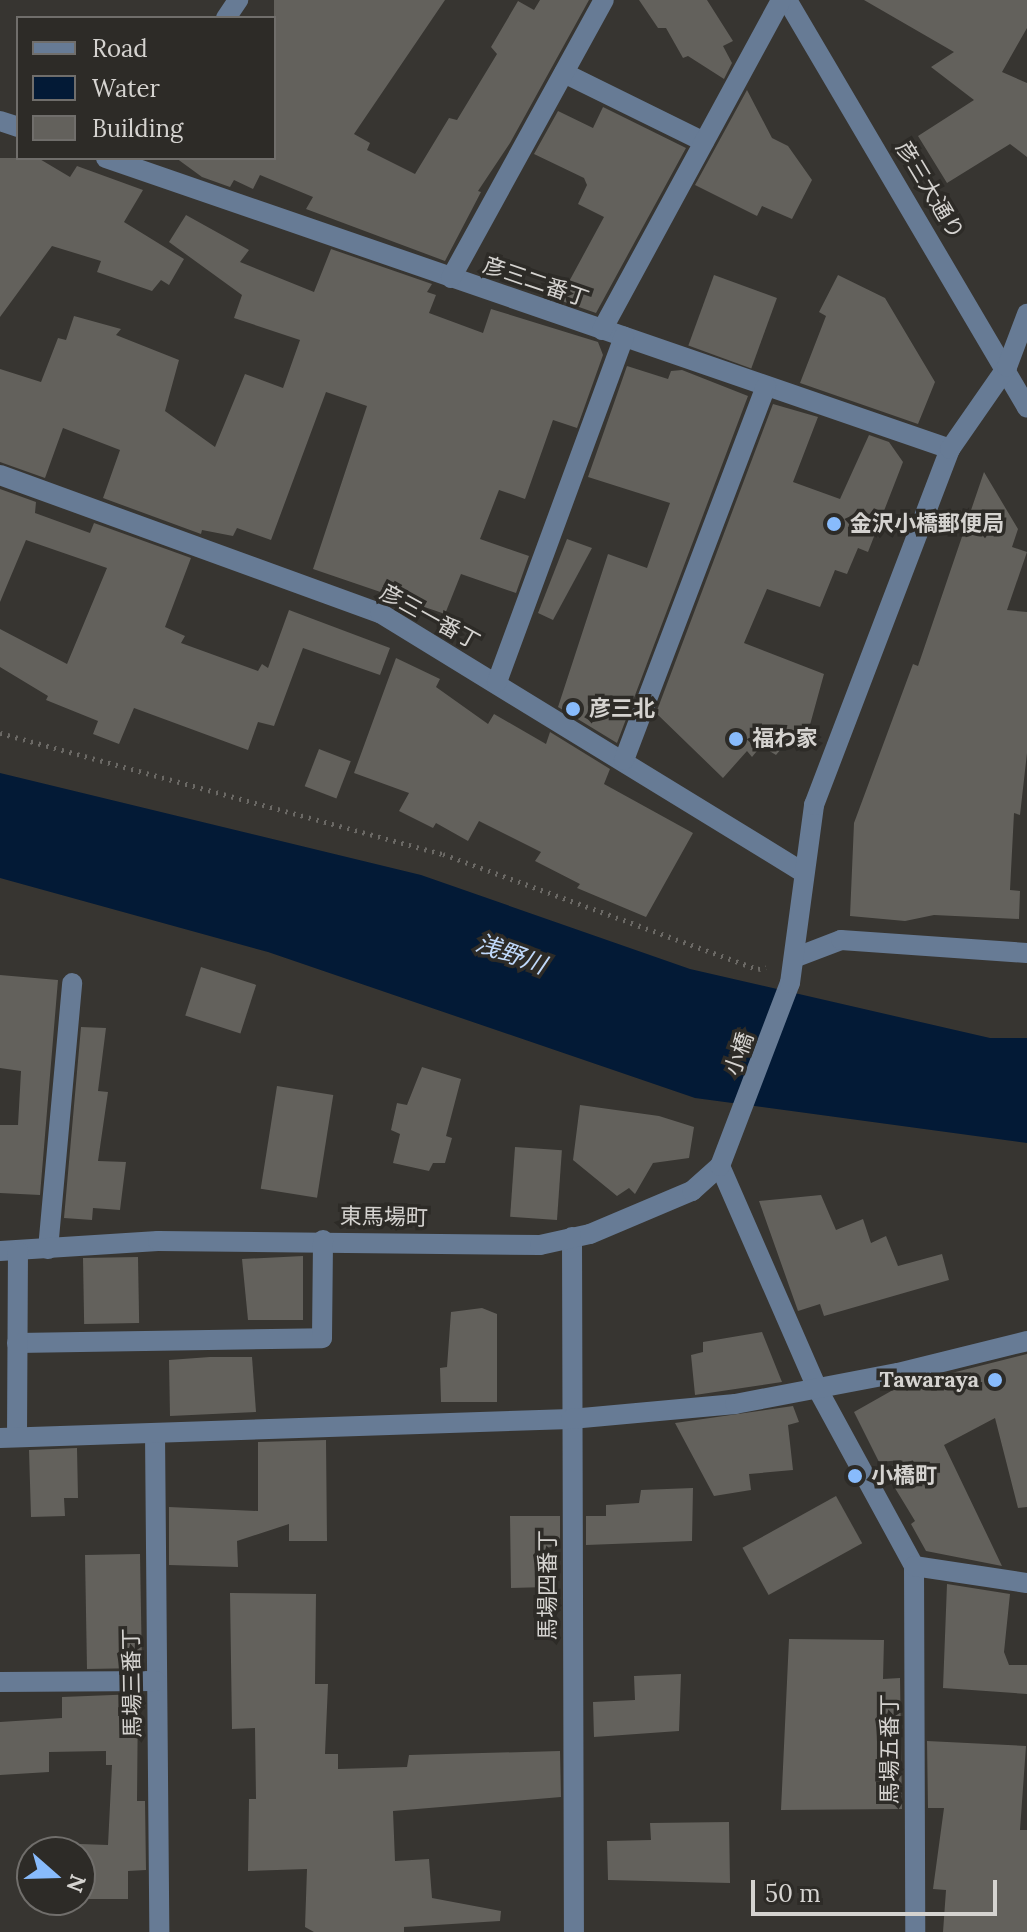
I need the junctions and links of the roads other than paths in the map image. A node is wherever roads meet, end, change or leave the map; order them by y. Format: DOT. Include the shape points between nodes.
graph roads {
  1 [pos="604,0"];
  2 [pos="784,0"];
  3 [pos="564,73"];
  4 [pos="704,142"];
  5 [pos="120,160"];
  6 [pos="451,278"];
  7 [pos="1027,314"];
  8 [pos="602,330"];
  9 [pos="624,337"];
  10 [pos="1007,367"];
  11 [pos="766,386"];
  12 [pos="1027,408"];
  13 [pos="950,449"];
  14 [pos="1,480"];
  15 [pos="497,682"];
  16 [pos="624,760"];
  17 [pos="803,872"];
  18 [pos="1027,953"];
  19 [pos="794,958"];
  20 [pos="72,983"];
  21 [pos="734,1141"];
  22 [pos="720,1166"];
  23 [pos="572,1237"];
  24 [pos="323,1240"];
  25 [pos="48,1249"];
  26 [pos="9,1251"];
  27 [pos="1027,1341"];
  28 [pos="17,1343"];
  29 [pos="817,1388"];
  30 [pos="571,1419"];
  31 [pos="155,1433"];
  32 [pos="8,1437"];
  33 [pos="914,1566"];
  34 [pos="1027,1583"];
  35 [pos="156,1681"];
  36 [pos="0,1682"];
  37 [pos="159,1932"];
  38 [pos="574,1932"];
  39 [pos="915,1932"];
  1 -- 3 [label="street"];
  2 -- 4 [label="street"];
  2 -- 10 [label="street, 彦三大通り"];
  3 -- 4 [label="street"];
  3 -- 6 [label="street"];
  4 -- 8 [label="street"];
  5 -- 6 [label="street, 彦三二番丁"];
  6 -- 8 [label="street, 彦三二番丁"];
  7 -- 10 [label="street, 小橋"];
  8 -- 9 [label="street, 彦三二番丁"];
  9 -- 11 [label="street, 彦三二番丁"];
  9 -- 15 [label="street"];
  10 -- 12 [label="street, 彦三大通り"];
  10 -- 13 [label="street, 小橋"];
  11 -- 13 [label="street, 彦三二番丁"];
  11 -- 16 [label="street"];
  13 -- 17 [label="street, 小橋" via="814,805"];
  14 -- 15 [label="street, 彦三一番丁" via="380,613"];
  15 -- 16 [label="street, 彦三一番丁"];
  16 -- 17 [label="street, 彦三一番丁"];
  17 -- 19 [label="street, 小橋"];
  18 -- 19 [label="street" via="841,940"];
  19 -- 21 [label="street, 小橋"];
  20 -- 25 [label="street"];
  21 -- 22 [label="street, 東馬場町"];
  22 -- 23 [label="street, 東馬場町" via="692,1191"];
  22 -- 29 [label="street"];
  23 -- 24 [label="street, 東馬場町" via="540,1245"];
  23 -- 30 [label="street, 馬場四番丁"];
  24 -- 25 [label="street, 東馬場町" via="158,1241"];
  24 -- 28 [label="street" via="322,1338"];
  25 -- 26 [label="street, 東馬場町"];
  26 -- 28 [label="street"];
  27 -- 29 [label="street"];
  28 -- 32 [label="street"];
  29 -- 30 [label="street" via="735,1404"];
  29 -- 33 [label="street"];
  30 -- 31 [label="street"];
  30 -- 38 [label="street, 馬場四番丁"];
  31 -- 32 [label="street"];
  31 -- 35 [label="street, 馬場三番丁"];
  33 -- 34 [label="street"];
  33 -- 39 [label="street, 馬場五番丁"];
  35 -- 36 [label="street"];
  35 -- 37 [label="street, 馬場三番丁"];
}
